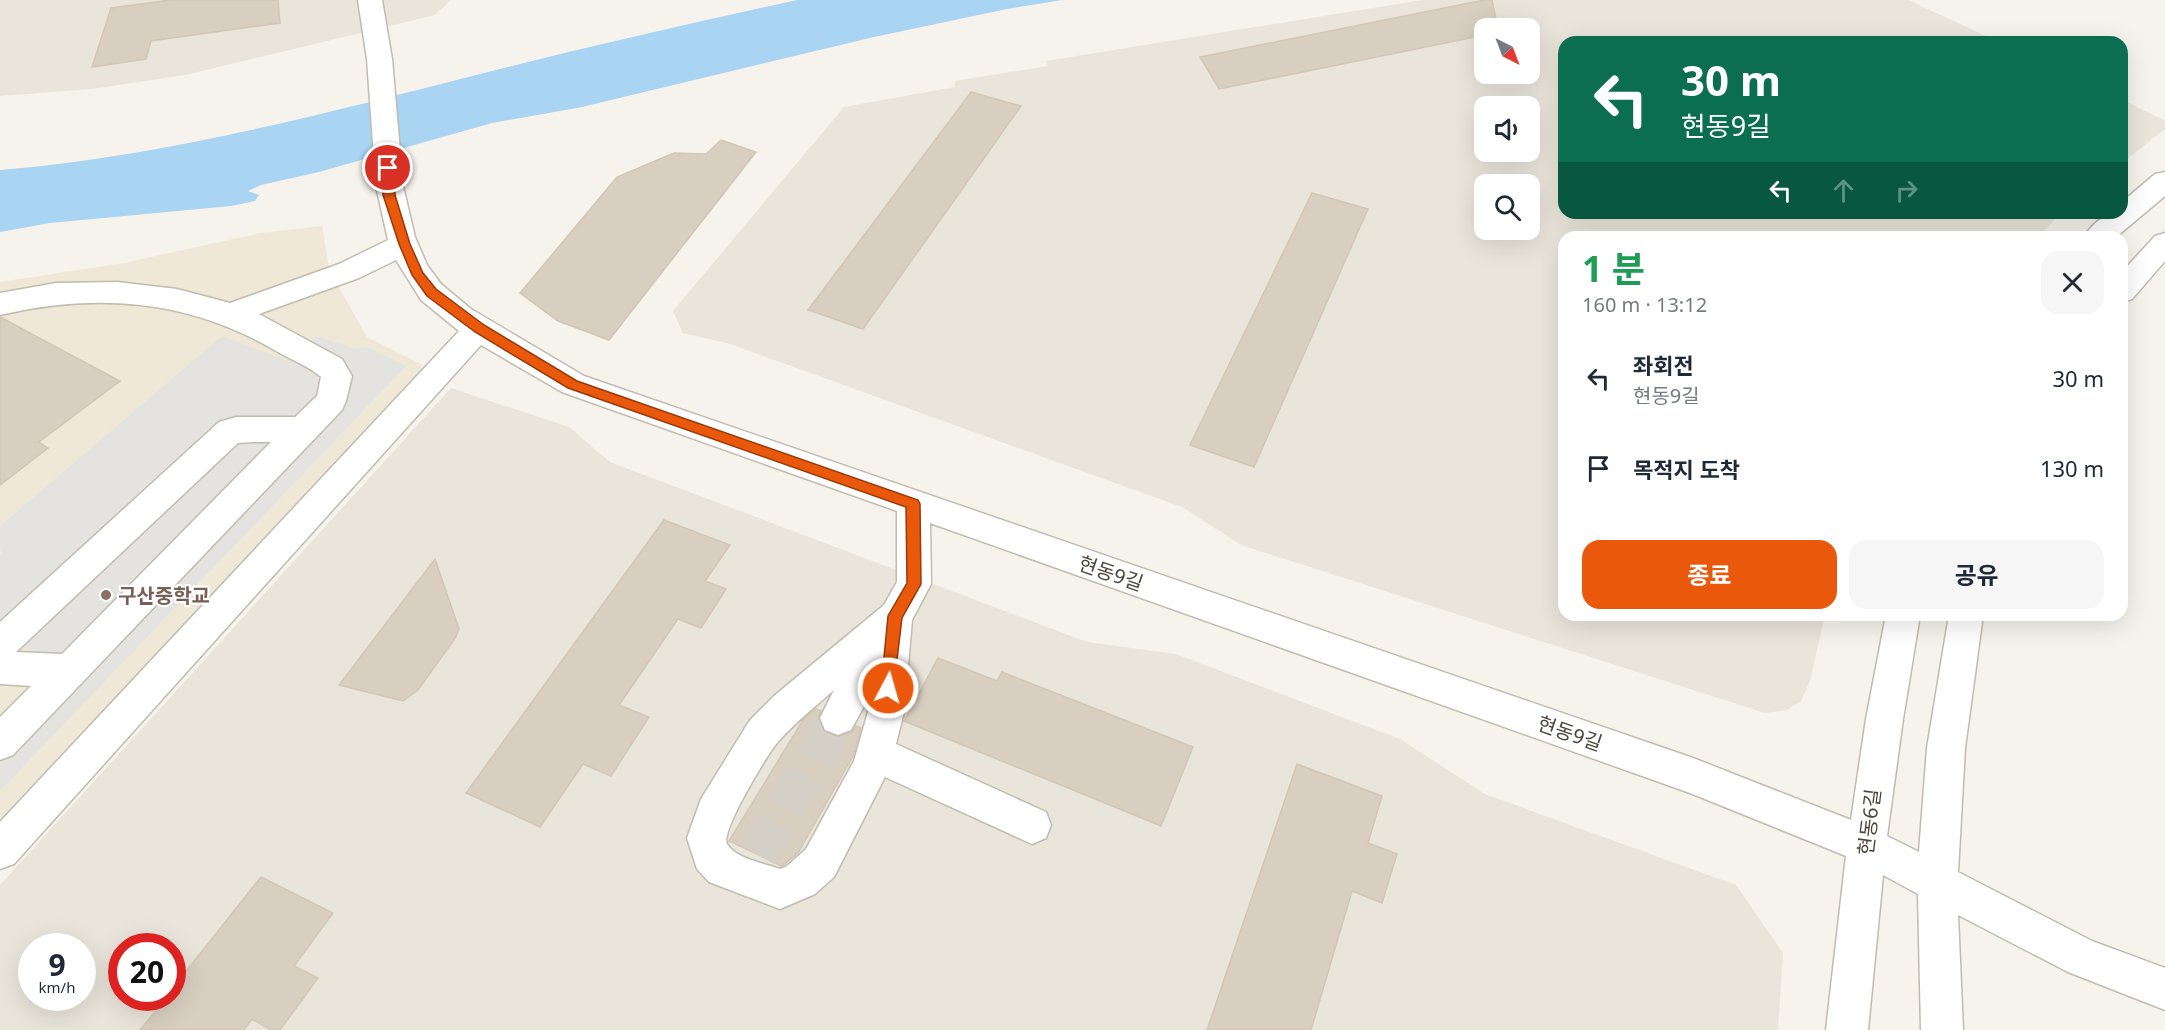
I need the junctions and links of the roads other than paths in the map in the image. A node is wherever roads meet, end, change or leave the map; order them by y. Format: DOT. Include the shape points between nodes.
graph roads {
  1 [pos="370,4"];
  2 [pos="2165,181"];
  3 [pos="2128,212"];
  4 [pos="2120,219"];
  5 [pos="2105,231"];
  6 [pos="2165,243"];
  7 [pos="405,244"];
  8 [pos="2128,284"];
  9 [pos="0,304"];
  10 [pos="232,315"];
  11 [pos="479,328"];
  12 [pos="303,430"];
  13 [pos="913,504"];
  14 [pos="895,616"];
  15 [pos="1903,621"];
  16 [pos="1965,621"];
  17 [pos="0,645"];
  18 [pos="0,668"];
  19 [pos="69,671"];
  20 [pos="838,718"];
  21 [pos="0,743"];
  22 [pos="874,753"];
  23 [pos="1032,825"];
  24 [pos="1865,845"];
  25 [pos="0,850"];
  26 [pos="1938,884"];
  27 [pos="2165,989"];
  28 [pos="1846,1030"];
  29 [pos="1942,1030"];
  1 -- 7 [label="street, 현동9길" via="380,64 389,195"];
  2 -- 3 [label="street"];
  4 -- 5 [label="street"];
  6 -- 8 [label="street"];
  7 -- 10 [label="street" via="349,271"];
  7 -- 11 [label="street, 현동9길" via="418,275 432,292"];
  9 -- 10 [label="street" via="66,292 171,299"];
  10 -- 12 [label="street" via="322,362 337,376 331,401"];
  11 -- 13 [label="street, 현동9길" via="573,384"];
  11 -- 25 [label="street"];
  12 -- 17 [label="street" via="230,431"];
  12 -- 19 [label="street"];
  13 -- 14 [label="street" via="914,584"];
  13 -- 24 [label="street, 현동9길" via="1693,776"];
  14 -- 20 [label="street"];
  14 -- 22 [label="street" via="886,712"];
  14 -- 22 [label="street" via="763,732 715,812 706,838 711,855 723,868 780,889 801,880 820,863 871,766"];
  15 -- 24 [label="street, 현동6길" via="1885,704"];
  16 -- 26 [label="street" via="1952,688"];
  18 -- 19 [label="street"];
  19 -- 21 [label="street"];
  22 -- 23 [label="street"];
  24 -- 26 [label="street, 현동9길"];
  24 -- 28 [label="street, 현동6길"];
  26 -- 27 [label="street, 현동9길" via="2082,958"];
  26 -- 29 [label="street"];
}
